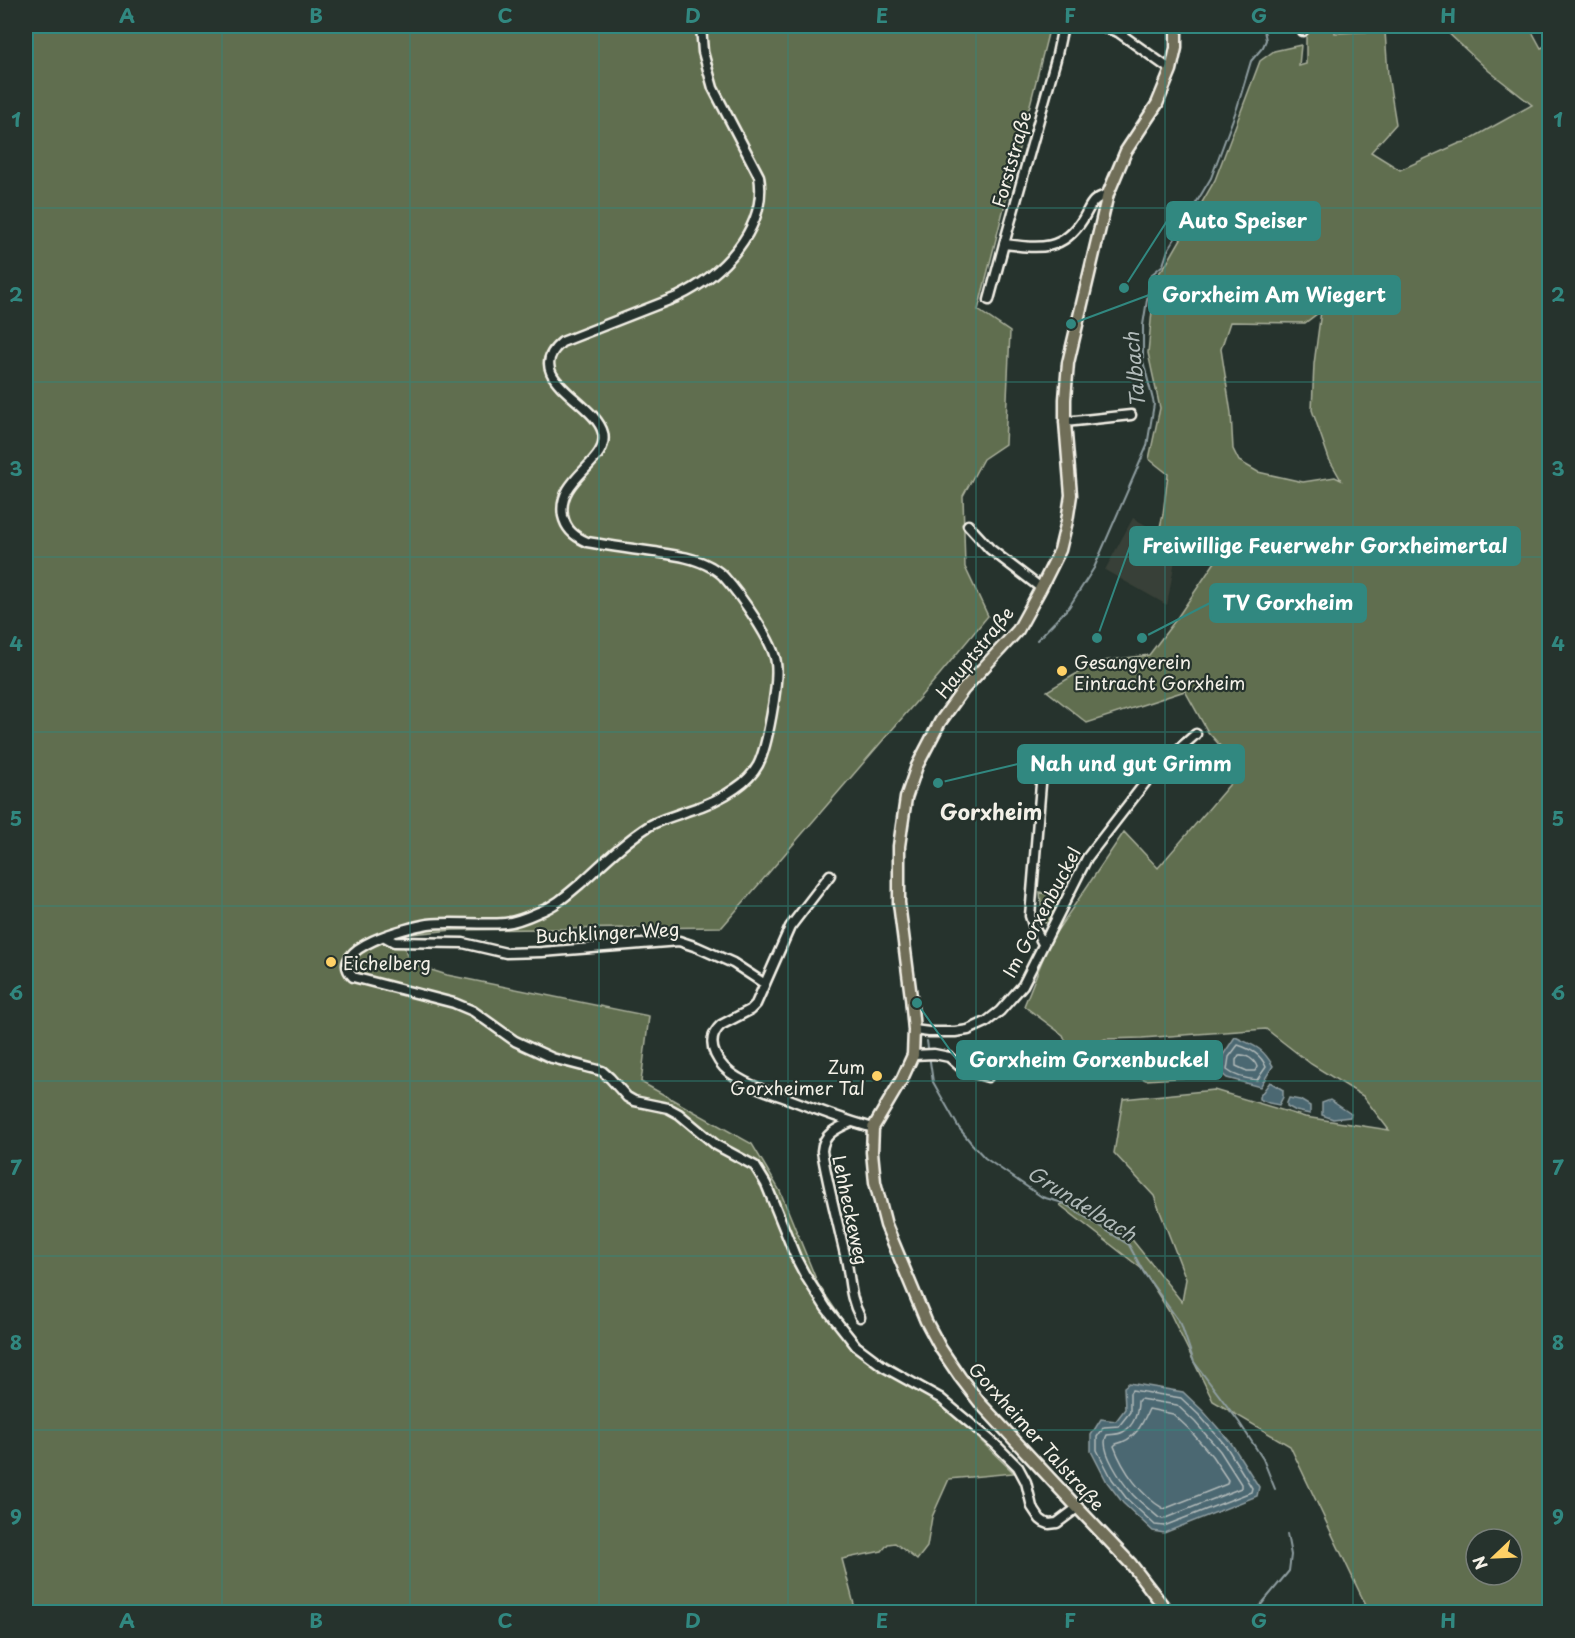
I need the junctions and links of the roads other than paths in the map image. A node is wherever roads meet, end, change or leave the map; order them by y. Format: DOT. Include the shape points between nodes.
graph roads {
  1 [pos="701,26"];
  2 [pos="1063,26"];
  3 [pos="1099,26"];
  4 [pos="1176,26"];
  5 [pos="1119,29"];
  6 [pos="1171,70"];
  7 [pos="1108,194"];
  8 [pos="1004,244"];
  9 [pos="989,300"];
  10 [pos="1131,415"];
  11 [pos="1065,422"];
  12 [pos="968,525"];
  13 [pos="1041,588"];
  14 [pos="1196,734"];
  15 [pos="1043,759"];
  16 [pos="830,875"];
  17 [pos="385,937"];
  18 [pos="1043,944"];
  19 [pos="765,984"];
  20 [pos="914,1030"];
  21 [pos="918,1055"];
  22 [pos="988,1077"];
  23 [pos="851,1122"];
  24 [pos="873,1128"];
  25 [pos="860,1317"];
  26 [pos="1077,1508"];
  27 [pos="1168,1612"];
  1 -- 17 [label="street" via="713,88 759,176 760,200 753,225 716,273 676,297 562,342 553,350 550,369 555,380 590,412 603,433 599,453 565,494 562,506 569,530 587,542 692,558 710,567 724,576 771,645 776,679 767,736 758,764 736,788 650,826 543,911 506,923 428,924"];
  2 -- 8 [label="street, Forststraße"];
  3 -- 5 [label="street"];
  4 -- 6 [label="main road, Hauptstraße"];
  5 -- 6 [label="street"];
  6 -- 7 [label="main road, Hauptstraße" via="1157,104 1126,151"];
  7 -- 8 [label="street" via="1094,200 1075,230 1051,246"];
  7 -- 11 [label="main road, Hauptstraße" via="1068,363"];
  8 -- 9 [label="street, Forststraße"];
  10 -- 11 [label="street"];
  11 -- 13 [label="main road, Hauptstraße" via="1071,495 1068,521 1060,550"];
  12 -- 13 [label="street" via="990,549"];
  13 -- 20 [label="main road, Hauptstraße" via="1018,630 963,690 940,722 917,766 906,798 899,846 899,903"];
  14 -- 18 [label="street, Im Gorxenbuckel" via="1155,770 1087,858"];
  15 -- 18 [label="street" via="1030,916"];
  16 -- 19 [label="street" via="790,927"];
  17 -- 19 [label="street, Buchklinger Weg" via="394,942 463,944 506,953 679,941 733,963"];
  17 -- 26 [label="street" via="350,955 347,967 353,977 454,1003 473,1011 515,1041 552,1058 602,1071 627,1097 668,1108 716,1145 755,1166 805,1275 856,1346 884,1367 940,1398 1014,1461 1026,1482 1032,1507 1044,1522 1057,1523"];
  18 -- 20 [label="street, Im Gorxenbuckel" via="1023,985 986,1022 955,1032"];
  19 -- 23 [label="street" via="753,1007 717,1029 712,1041 717,1058 723,1067 752,1085"];
  20 -- 21 [label="main road, Hauptstraße"];
  21 -- 22 [label="street" via="949,1057 964,1070"];
  21 -- 24 [label="main road, Hauptstraße"];
  23 -- 24 [label="street"];
  23 -- 25 [label="street, Lehheckeweg" via="827,1136 822,1151 850,1293"];
  24 -- 26 [label="main road, Gorxheimer Talstraße" via="872,1152 886,1225 926,1322 980,1403"];
  26 -- 27 [label="main road, Gorxheimer Talstraße" via="1131,1564"];
}
